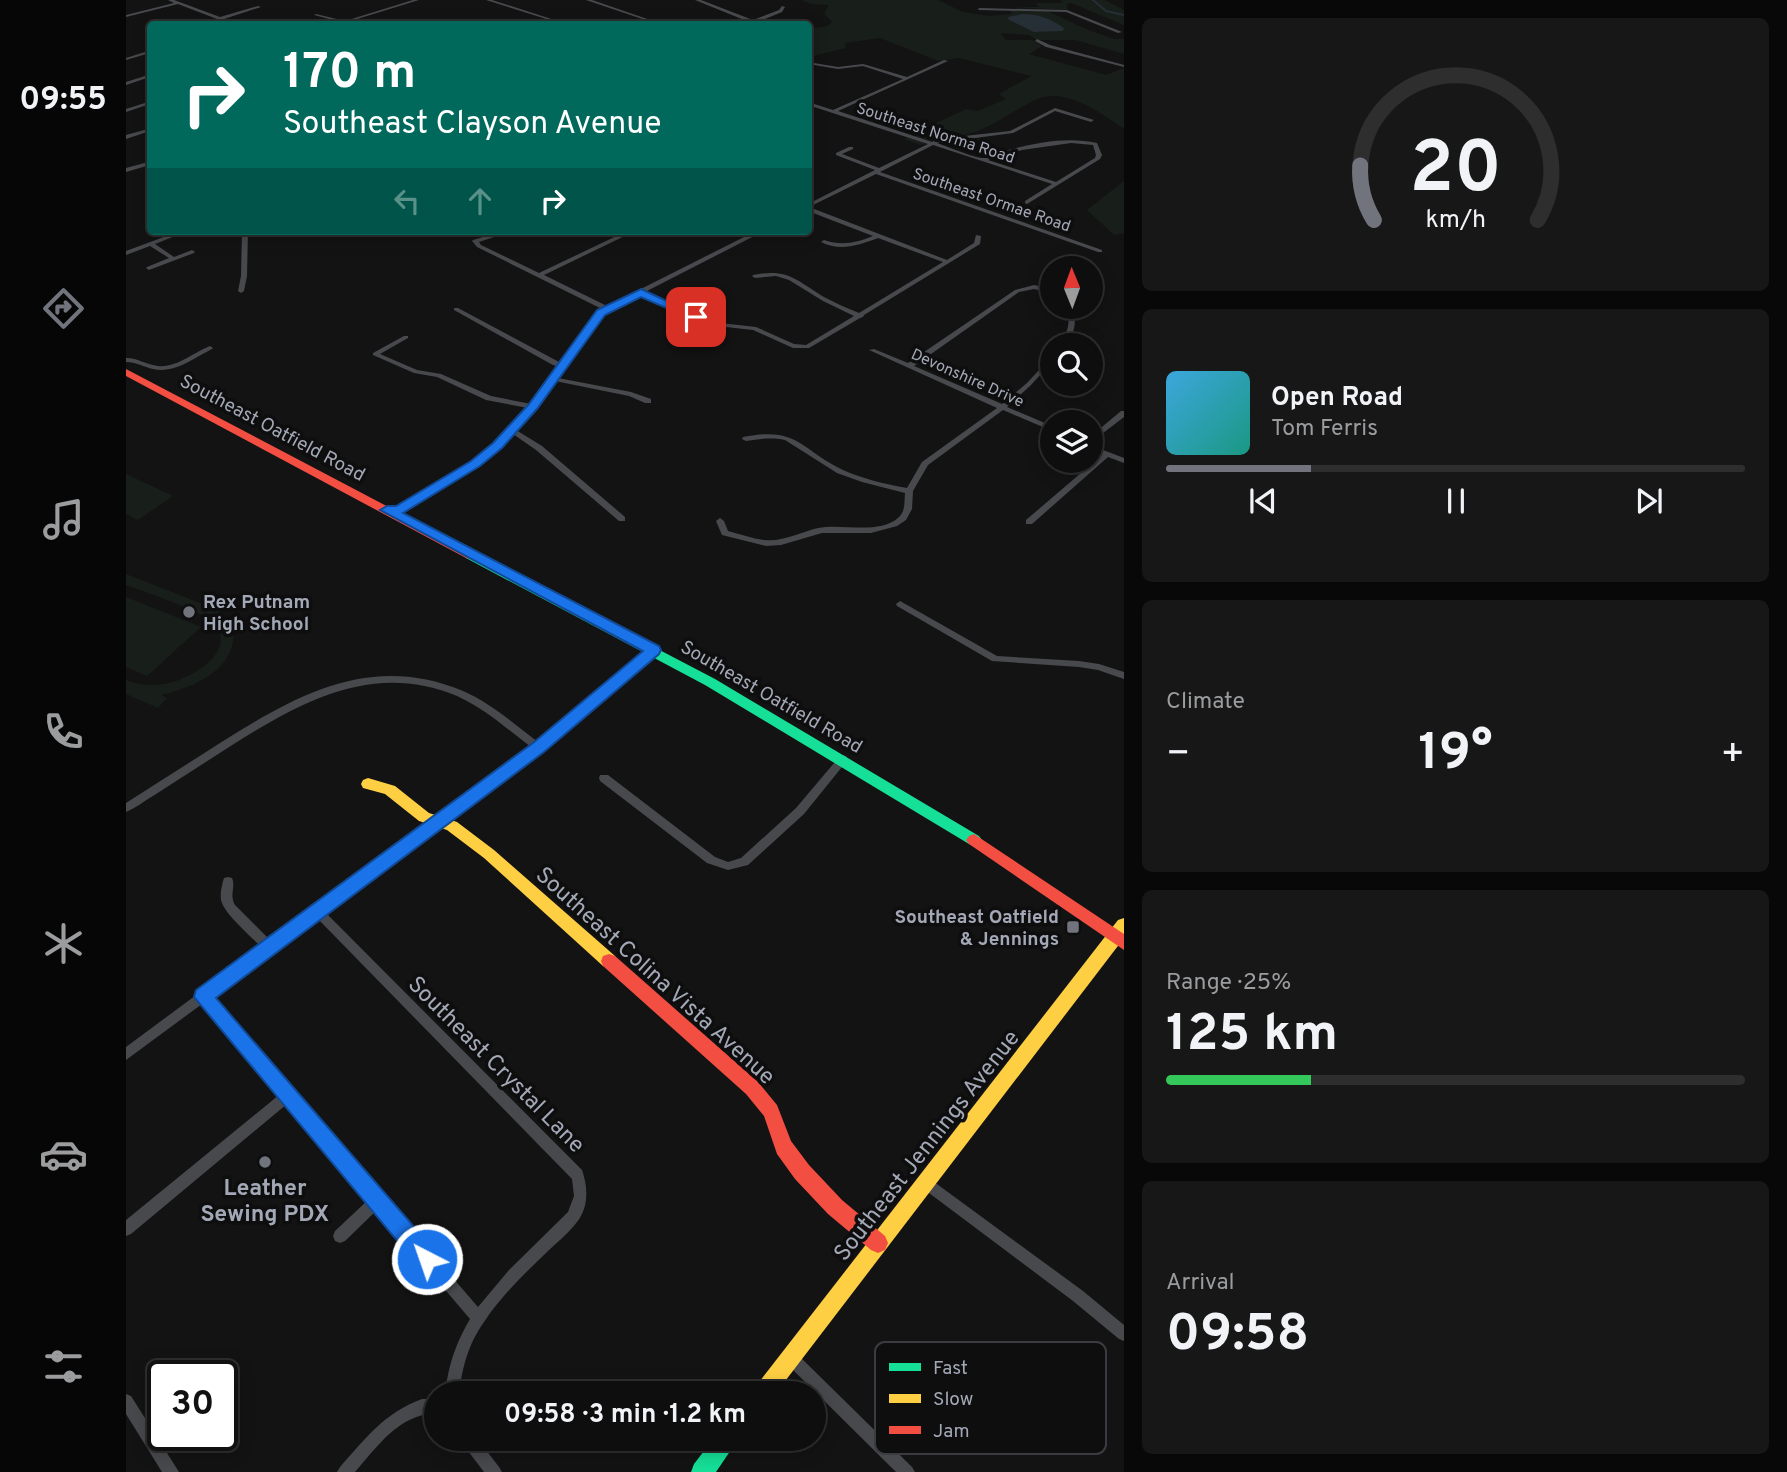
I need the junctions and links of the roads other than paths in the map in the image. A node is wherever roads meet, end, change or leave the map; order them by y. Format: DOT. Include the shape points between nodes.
graph roads {
  1 [pos="170,0"];
  2 [pos="417,0"];
  3 [pos="488,0"];
  4 [pos="588,0"];
  5 [pos="696,0"];
  6 [pos="973,0"];
  7 [pos="408,1"];
  8 [pos="178,3"];
  9 [pos="259,7"];
  10 [pos="783,7"];
  11 [pos="316,15"];
  12 [pos="126,16"];
  13 [pos="218,19"];
  14 [pos="224,21"];
  15 [pos="342,21"];
  16 [pos="349,21"];
  17 [pos="555,21"];
  18 [pos="651,21"];
  19 [pos="750,21"];
  20 [pos="756,21"];
  21 [pos="1120,32"];
  22 [pos="1037,40"];
  23 [pos="147,53"];
  24 [pos="126,59"];
  25 [pos="946,61"];
  26 [pos="812,64"];
  27 [pos="1124,66"];
  28 [pos="147,77"];
  29 [pos="906,78"];
  30 [pos="126,83"];
  31 [pos="147,104"];
  32 [pos="812,105"];
  33 [pos="126,111"];
  34 [pos="832,112"];
  35 [pos="1091,120"];
  36 [pos="126,126"];
  37 [pos="147,131"];
  38 [pos="136,134"];
  39 [pos="126,137"];
  40 [pos="930,145"];
  41 [pos="851,148"];
  42 [pos="983,160"];
  43 [pos="147,165"];
  44 [pos="126,170"];
  45 [pos="877,171"];
  46 [pos="1057,184"];
  47 [pos="1027,202"];
  48 [pos="812,205"];
  49 [pos="812,209"];
  50 [pos="175,235"];
  51 [pos="244,235"];
  52 [pos="495,235"];
  53 [pos="624,235"];
  54 [pos="753,235"];
  55 [pos="877,236"];
  56 [pos="978,236"];
  57 [pos="824,242"];
  58 [pos="151,244"];
  59 [pos="1100,251"];
  60 [pos="192,252"];
  61 [pos="126,253"];
  62 [pos="174,259"];
  63 [pos="948,262"];
  64 [pos="149,268"];
  65 [pos="540,275"];
  66 [pos="755,276"];
  67 [pos="1040,288"];
  68 [pos="241,291"];
  69 [pos="641,293"];
  70 [pos="456,309"];
  71 [pos="608,309"];
  72 [pos="861,316"];
  73 [pos="406,337"];
  74 [pos="210,348"];
  75 [pos="872,350"];
  76 [pos="126,360"];
  77 [pos="563,366"];
  78 [pos="909,366"];
  79 [pos="126,372"];
  80 [pos="1040,372"];
  81 [pos="554,379"];
  82 [pos="648,401"];
  83 [pos="533,407"];
  84 [pos="1003,408"];
  85 [pos="1124,413"];
  86 [pos="1040,424"];
  87 [pos="1103,430"];
  88 [pos="513,431"];
  89 [pos="746,439"];
  90 [pos="1103,452"];
  91 [pos="1107,454"];
  92 [pos="1124,461"];
  93 [pos="909,491"];
  94 [pos="387,510"];
  95 [pos="622,519"];
  96 [pos="720,521"];
  97 [pos="1029,522"];
  98 [pos="900,604"];
  99 [pos="653,650"];
  100 [pos="1124,676"];
  101 [pos="538,747"];
  102 [pos="843,759"];
  103 [pos="604,778"];
  104 [pos="368,784"];
  105 [pos="126,808"];
  106 [pos="439,821"];
  107 [pos="228,881"];
  108 [pos="318,912"];
  109 [pos="1121,935"];
  110 [pos="270,947"];
  111 [pos="203,997"];
  112 [pos="126,1054"];
  113 [pos="287,1096"];
  114 [pos="926,1182"];
  115 [pos="377,1201"];
  116 [pos="126,1229"];
  117 [pos="340,1236"];
  118 [pos="878,1243"];
  119 [pos="477,1317"];
  120 [pos="1124,1334"];
  121 [pos="791,1358"];
  122 [pos="453,1381"];
  123 [pos="773,1381"];
  124 [pos="126,1401"];
  125 [pos="424,1407"];
  126 [pos="875,1441"];
  127 [pos="477,1451"];
  128 [pos="718,1451"];
  129 [pos="889,1454"];
  130 [pos="171,1472"];
  131 [pos="345,1472"];
  132 [pos="494,1472"];
  133 [pos="702,1472"];
  134 [pos="907,1472"];
  1 -- 8 [label="street"];
  2 -- 7 [label="street"];
  3 -- 17 [label="street"];
  4 -- 18 [label="street"];
  5 -- 19 [label="street"];
  6 -- 21 [label="street" via="980,10 1067,11"];
  7 -- 16 [label="street"];
  8 -- 12 [label="street"];
  8 -- 13 [label="street"];
  9 -- 13 [label="street"];
  10 -- 20 [label="street"];
  11 -- 15 [label="street"];
  13 -- 14 [label="street"];
  22 -- 27 [label="street"];
  23 -- 24 [label="street"];
  25 -- 29 [label="street"];
  26 -- 29 [label="street" via="838,68 863,65"];
  28 -- 30 [label="street"];
  29 -- 34 [label="street"];
  31 -- 33 [label="street"];
  32 -- 34 [label="street, Southeast Norma Road"];
  34 -- 40 [label="street, Southeast Norma Road"];
  35 -- 40 [label="street" via="1055,109 1011,132"];
  36 -- 38 [label="street"];
  37 -- 38 [label="street"];
  38 -- 39 [label="street"];
  40 -- 42 [label="street, Southeast Norma Road"];
  40 -- 45 [label="street"];
  41 -- 45 [label="street, Southeast Ormae Road" via="838,154"];
  42 -- 46 [label="street, Southeast Norma Road"];
  42 -- 46 [label="street" via="999,153 1074,141 1094,145 1097,159"];
  43 -- 44 [label="street"];
  45 -- 48 [label="street"];
  45 -- 59 [label="street, Southeast Ormae Road"];
  46 -- 47 [label="street"];
  49 -- 55 [label="street"];
  50 -- 58 [label="street"];
  51 -- 68 [label="street" via="246,274"];
  52 -- 65 [label="street" via="475,241"];
  53 -- 65 [label="street"];
  54 -- 69 [label="street"];
  55 -- 57 [label="street" via="856,245"];
  55 -- 63 [label="street"];
  56 -- 63 [label="street" via="977,244"];
  58 -- 61 [label="street"];
  58 -- 62 [label="street"];
  60 -- 62 [label="street"];
  62 -- 64 [label="street"];
  63 -- 72 [label="street"];
  65 -- 71 [label="street"];
  66 -- 72 [label="street" via="786,275"];
  67 -- 78 [label="street" via="1017,291"];
  69 -- 71 [label="street"];
  69 -- 72 [label="street" via="710,324 754,328 793,346 807,347"];
  70 -- 77 [label="street"];
  71 -- 77 [label="street" via="597,317"];
  73 -- 83 [label="street" via="374,354 489,398"];
  74 -- 76 [label="street" via="163,368"];
  75 -- 78 [label="street, Devonshire Drive"];
  77 -- 81 [label="street"];
  78 -- 84 [label="street, Devonshire Drive"];
  79 -- 94 [label="main road, Southeast Oatfield Road"];
  80 -- 84 [label="street"];
  81 -- 82 [label="street"];
  81 -- 83 [label="street"];
  83 -- 88 [label="street"];
  84 -- 86 [label="street, Devonshire Drive"];
  84 -- 93 [label="street" via="925,464"];
  85 -- 87 [label="street"];
  88 -- 94 [label="street" via="476,463 399,510"];
  88 -- 95 [label="street"];
  89 -- 93 [label="street" via="781,435 839,471"];
  90 -- 91 [label="street"];
  91 -- 92 [label="street"];
  91 -- 97 [label="street"];
  93 -- 96 [label="street" via="903,518 879,529 831,529 766,543 725,533"];
  94 -- 99 [label="main road, Southeast Oatfield Road"];
  98 -- 100 [label="street" via="995,659 1089,666"];
  99 -- 101 [label="street"];
  99 -- 102 [label="main road, Southeast Oatfield Road"];
  101 -- 105 [label="street" via="457,692 413,681 360,681 290,704"];
  101 -- 106 [label="street"];
  102 -- 103 [label="street" via="800,811 744,862 728,866 711,860"];
  102 -- 109 [label="main road, Southeast Oatfield Road"];
  104 -- 106 [label="main road, Southeast Colina Vista Avenue" via="390,790 424,817"];
  106 -- 108 [label="street"];
  106 -- 118 [label="main road, Southeast Colina Vista Avenue" via="489,854 752,1088 771,1111 784,1147 802,1172"];
  107 -- 110 [label="street" via="226,899 231,908"];
  108 -- 110 [label="street"];
  108 -- 119 [label="street, Southeast Crystal Lane" via="577,1175 582,1189 573,1217"];
  109 -- 114 [label="main road, Southeast Jennings Avenue"];
  110 -- 111 [label="street"];
  111 -- 112 [label="street"];
  111 -- 113 [label="street"];
  113 -- 115 [label="street"];
  113 -- 116 [label="street"];
  114 -- 118 [label="main road, Southeast Jennings Avenue"];
  114 -- 120 [label="street"];
  115 -- 117 [label="street"];
  115 -- 119 [label="street"];
  118 -- 121 [label="main road, Southeast Jennings Avenue"];
  119 -- 122 [label="street, Southeast Crystal Lane" via="462,1342"];
  121 -- 123 [label="main road, Southeast Jennings Avenue"];
  121 -- 126 [label="street"];
  124 -- 130 [label="street"];
  125 -- 131 [label="street" via="400,1418"];
  127 -- 132 [label="street"];
  128 -- 133 [label="main road"];
  129 -- 134 [label="street"];
}
